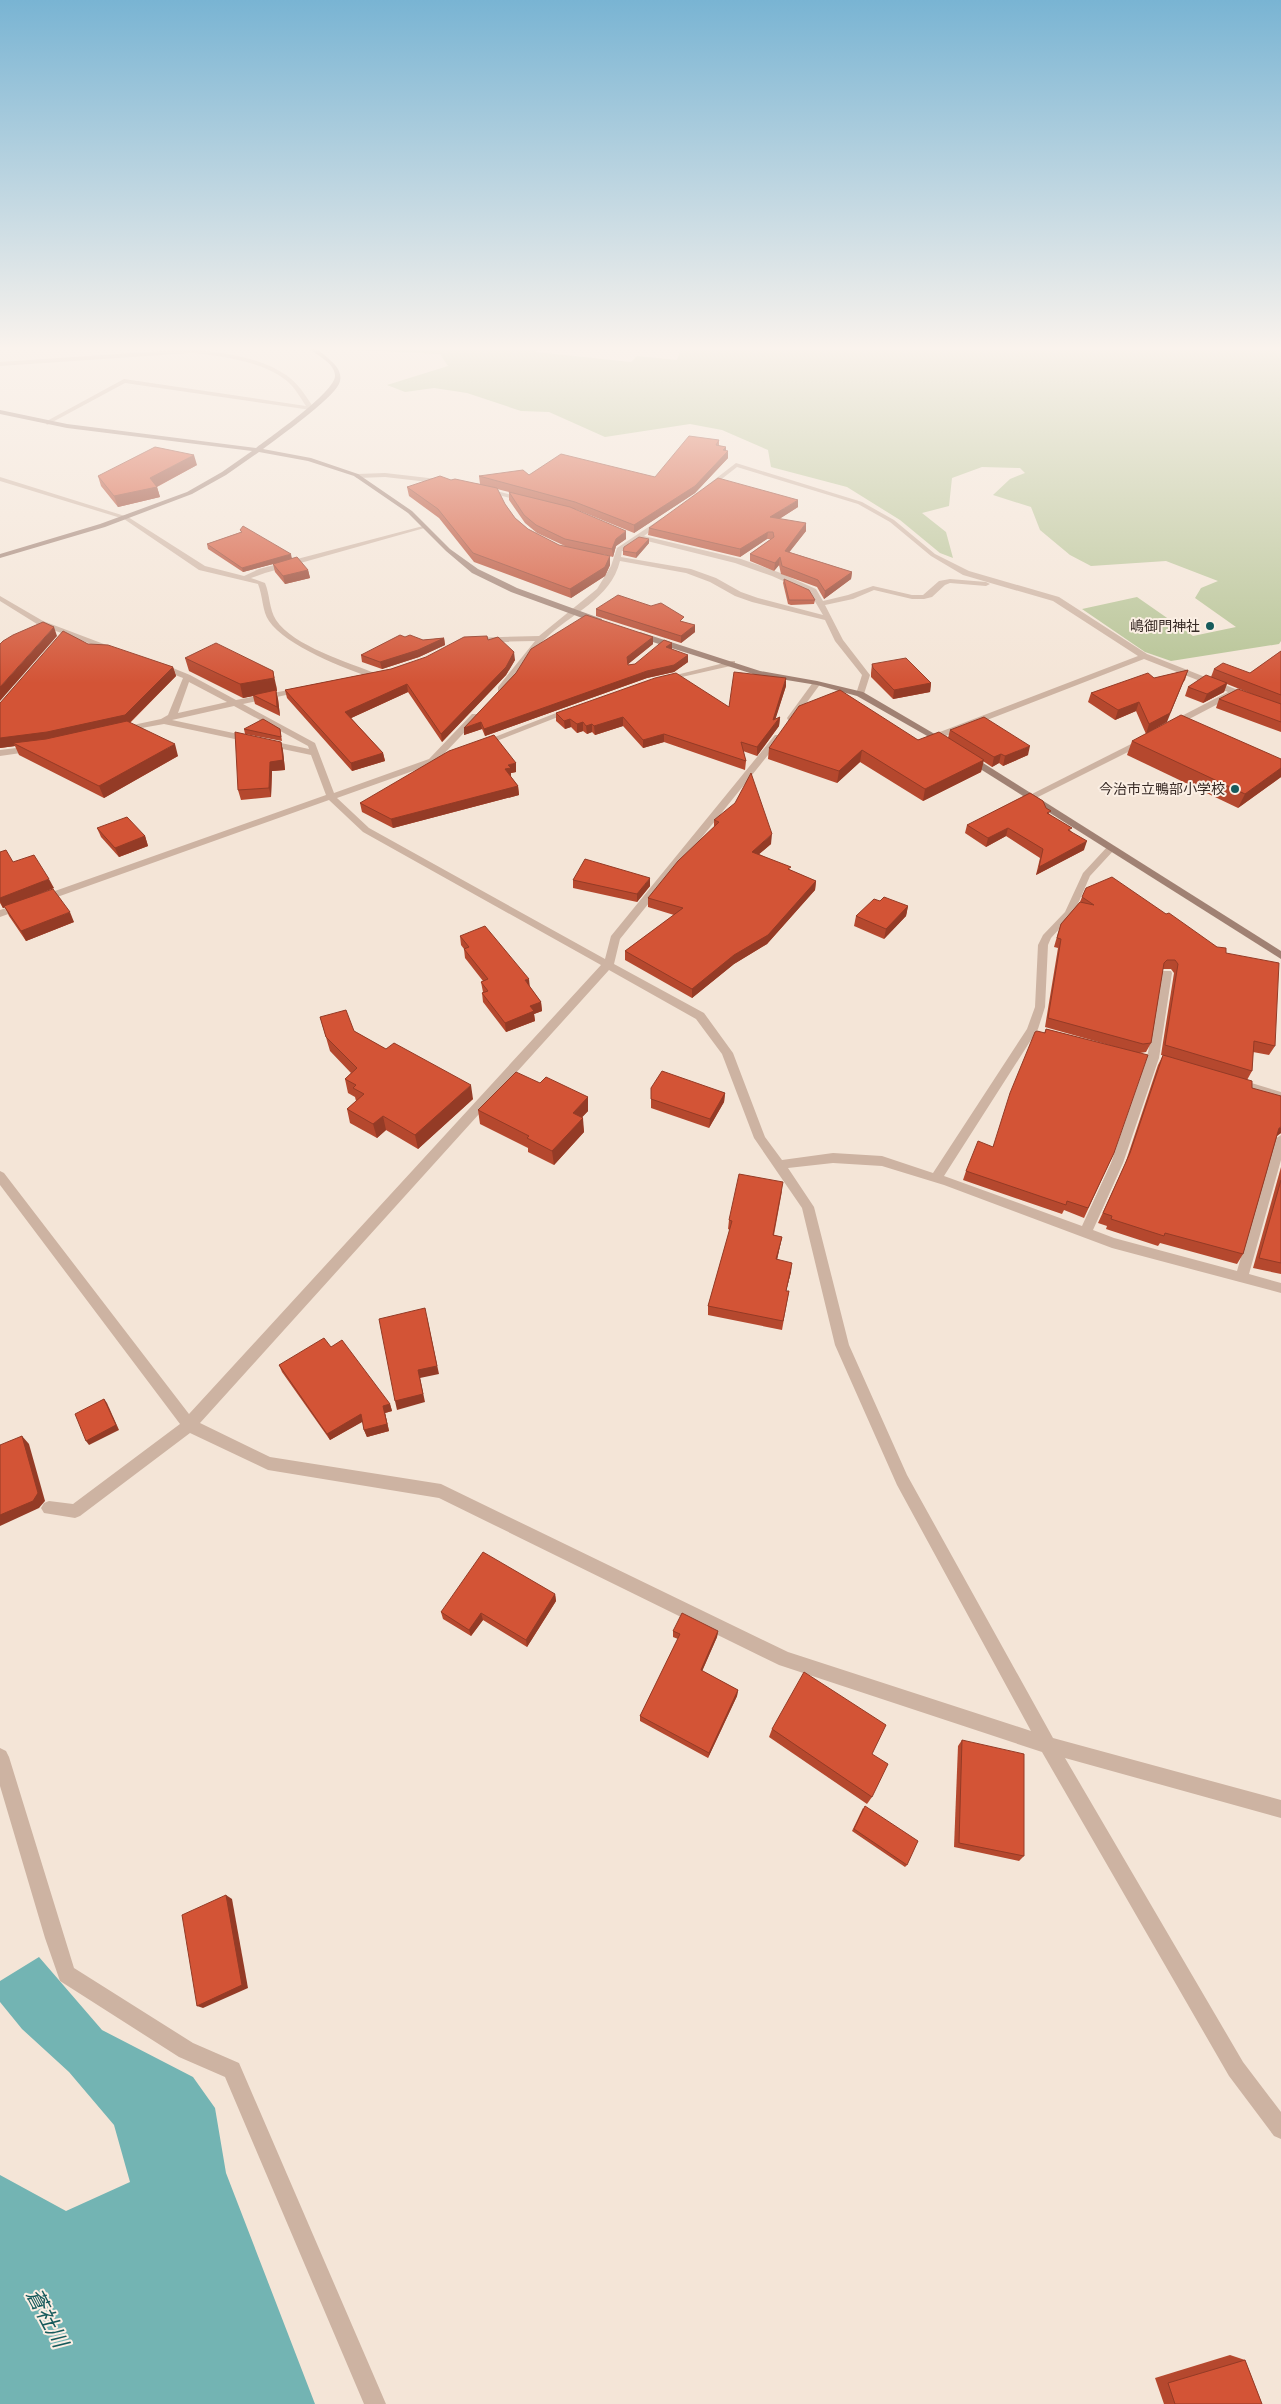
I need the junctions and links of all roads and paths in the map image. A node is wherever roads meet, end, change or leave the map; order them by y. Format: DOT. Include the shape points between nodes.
graph roads {
  1 [pos="245,458"];
  2 [pos="304,458"];
  3 [pos="357,476"];
  4 [pos="0,479"];
  5 [pos="457,484"];
  6 [pos="478,488"];
  7 [pos="502,494"];
  8 [pos="698,496"];
  9 [pos="530,501"];
  10 [pos="504,506"];
  11 [pos="668,516"];
  12 [pos="126,518"];
  13 [pos="425,527"];
  14 [pos="625,535"];
  15 [pos="636,537"];
  16 [pos="0,556"];
  17 [pos="608,561"];
  18 [pos="618,561"];
  19 [pos="246,578"];
  20 [pos="1001,583"];
  21 [pos="0,598"];
  22 [pos="821,604"];
  23 [pos="573,613"];
  24 [pos="828,619"];
  25 [pos="607,624"];
  26 [pos="624,630"];
  27 [pos="65,634"];
  28 [pos="541,638"];
  29 [pos="59,641"];
  30 [pos="462,641"];
  31 [pos="122,652"];
  32 [pos="1144,656"];
  33 [pos="150,662"];
  34 [pos="732,663"];
  35 [pos="187,676"];
  36 [pos="357,679"];
  37 [pos="651,682"];
  38 [pos="816,683"];
  39 [pos="310,688"];
  40 [pos="1234,692"];
  41 [pos="860,694"];
  42 [pos="492,698"];
  43 [pos="234,703"];
  44 [pos="578,708"];
  45 [pos="1281,710"];
  46 [pos="479,712"];
  47 [pos="168,719"];
  48 [pos="117,731"];
  49 [pos="936,737"];
  50 [pos="43,747"];
  51 [pos="469,748"];
  52 [pos="0,753"];
  53 [pos="315,753"];
  54 [pos="450,755"];
  55 [pos="432,761"];
  56 [pos="1031,797"];
  57 [pos="332,798"];
  58 [pos="1111,848"];
  59 [pos="0,914"];
  60 [pos="1281,956"];
  61 [pos="609,964"];
  62 [pos="1167,973"];
  63 [pos="1139,1059"];
  64 [pos="1158,1060"];
  65 [pos="1226,1080"];
  66 [pos="1281,1096"];
  67 [pos="1281,1138"];
  68 [pos="778,1165"];
  69 [pos="0,1176"];
  70 [pos="936,1178"];
  71 [pos="1086,1233"];
  72 [pos="1241,1278"];
  73 [pos="1281,1288"];
  74 [pos="189,1426"];
  75 [pos="49,1508"];
  76 [pos="1048,1745"];
  77 [pos="0,1757"];
  78 [pos="1281,1809"];
  79 [pos="1281,2129"];
  80 [pos="375,2404"];
  1 -- 12 [label="street" via="197,489"];
  2 -- 3 [label="street"];
  3 -- 5 [label="street" via="385,475"];
  3 -- 13 [label="street" via="410,512"];
  4 -- 12 [label="street"];
  6 -- 7 [label="street"];
  7 -- 9 [label="street"];
  7 -- 10 [label="street"];
  8 -- 20 [label="street" via="736,465 860,503 892,521 933,556 966,573"];
  11 -- 15 [label="street"];
  12 -- 16 [label="street"];
  12 -- 19 [label="street" via="202,568"];
  13 -- 19 [label="street"];
  13 -- 23 [label="street" via="475,571"];
  14 -- 15 [label="street"];
  15 -- 18 [label="street" via="619,549"];
  15 -- 22 [label="street" via="745,560 813,591"];
  17 -- 18 [label="street"];
  18 -- 23 [label="street" via="605,587"];
  18 -- 24 [label="street" via="688,571 755,600"];
  19 -- 36 [label="street" via="261,583 272,621 285,634 308,647 378,675"];
  20 -- 22 [label="street" via="980,585 950,581 924,597 873,588"];
  20 -- 32 [label="street" via="1056,599"];
  21 -- 27 [label="street" via="20,613"];
  22 -- 24 [label="street"];
  23 -- 25 [label="street"];
  23 -- 28 [label="street"];
  24 -- 41 [label="street" via="839,641 866,675"];
  26 -- 34 [label="street" via="661,645"];
  27 -- 29 [label="street"];
  27 -- 31 [label="street"];
  28 -- 30 [label="street"];
  28 -- 42 [label="street"];
  32 -- 40 [label="street"];
  32 -- 49 [label="street"];
  33 -- 35 [label="street"];
  34 -- 37 [label="street"];
  34 -- 38 [label="street" via="759,673"];
  35 -- 43 [label="street"];
  35 -- 47 [label="street"];
  38 -- 41 [label="street"];
  38 -- 61 [label="street" via="766,753 615,938"];
  39 -- 43 [label="street"];
  40 -- 45 [label="street"];
  40 -- 56 [label="street"];
  41 -- 49 [label="street"];
  43 -- 47 [label="street"];
  43 -- 53 [label="street" via="312,745"];
  44 -- 51 [label="street"];
  46 -- 55 [label="street"];
  47 -- 48 [label="street"];
  47 -- 53 [label="street"];
  49 -- 56 [label="street"];
  50 -- 52 [label="street"];
  53 -- 57 [label="street"];
  54 -- 55 [label="street"];
  55 -- 57 [label="street"];
  56 -- 58 [label="street"];
  57 -- 59 [label="street"];
  57 -- 61 [label="street" via="366,830"];
  58 -- 60 [label="street"];
  58 -- 70 [label="street" via="1086,875 1069,913 1043,946 1036,1031"];
  61 -- 68 [label="street" via="700,1016 727,1053 760,1138"];
  61 -- 74 [label="street"];
  62 -- 64 [label="street"];
  63 -- 64 [label="street"];
  64 -- 71 [label="street"];
  65 -- 66 [label="street"];
  67 -- 72 [label="street"];
  68 -- 70 [label="street" via="833,1158 882,1161"];
  68 -- 76 [label="street" via="808,1206 842,1345 902,1480"];
  69 -- 74 [label="street"];
  70 -- 71 [label="street"];
  71 -- 72 [label="street"];
  72 -- 73 [label="street"];
  74 -- 75 [label="street" via="75,1511"];
  74 -- 76 [label="street" via="268,1463 441,1491 785,1659"];
  76 -- 78 [label="street"];
  76 -- 79 [label="street" via="1236,2069"];
  77 -- 80 [label="street" via="67,1974 186,2050 232,2070"];
}
